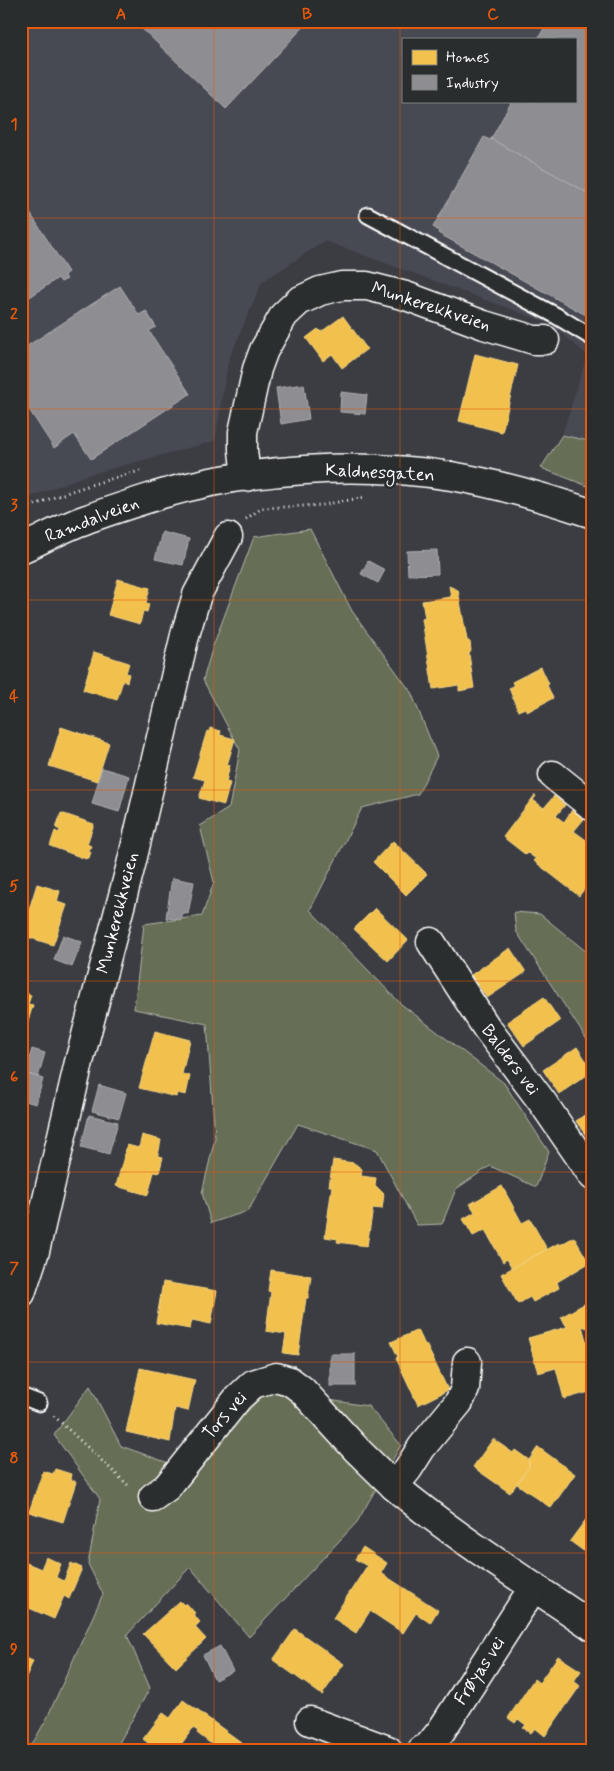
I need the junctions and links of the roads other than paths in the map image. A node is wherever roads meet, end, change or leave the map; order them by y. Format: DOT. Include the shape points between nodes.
graph roads {
  1 [pos="368,215"];
  2 [pos="593,338"];
  3 [pos="545,340"];
  4 [pos="246,477"];
  5 [pos="164,494"];
  6 [pos="593,514"];
  7 [pos="228,537"];
  8 [pos="21,548"];
  9 [pos="553,775"];
  10 [pos="593,806"];
  11 [pos="431,942"];
  12 [pos="593,1176"];
  13 [pos="21,1293"];
  14 [pos="467,1362"];
  15 [pos="21,1396"];
  16 [pos="39,1403"];
  17 [pos="394,1486"];
  18 [pos="153,1497"];
  19 [pos="533,1588"];
  20 [pos="593,1627"];
  21 [pos="310,1721"];
  22 [pos="388,1750"];
  23 [pos="422,1750"];
  1 -- 2 [label="lane"];
  3 -- 4 [label="street, Munkerekkveien" via="534,340 484,325 406,296 367,286 342,286 320,291 299,301 284,315 264,350 244,432"];
  4 -- 5 [label="street, Kaldnesgaten"];
  4 -- 6 [label="street, Kaldnesgaten" via="321,470 394,470 450,476 514,489"];
  5 -- 8 [label="street, Ramdalveien" via="86,519"];
  7 -- 13 [label="street, Munkerekkveien" via="197,595 185,635 35,1251"];
  9 -- 10 [label="street"];
  11 -- 12 [label="street, Balders vei" via="486,1027"];
  14 -- 17 [label="street" via="459,1402"];
  15 -- 16 [label="lane"];
  17 -- 18 [label="street, Tors vei" via="302,1390 290,1381 276,1377 253,1384 238,1398 166,1487"];
  17 -- 19 [label="street, Tors vei"];
  19 -- 20 [label="street, Tors vei"];
  19 -- 23 [label="street, Frøyas vei" via="441,1731"];
  21 -- 22 [label="street"];
}
